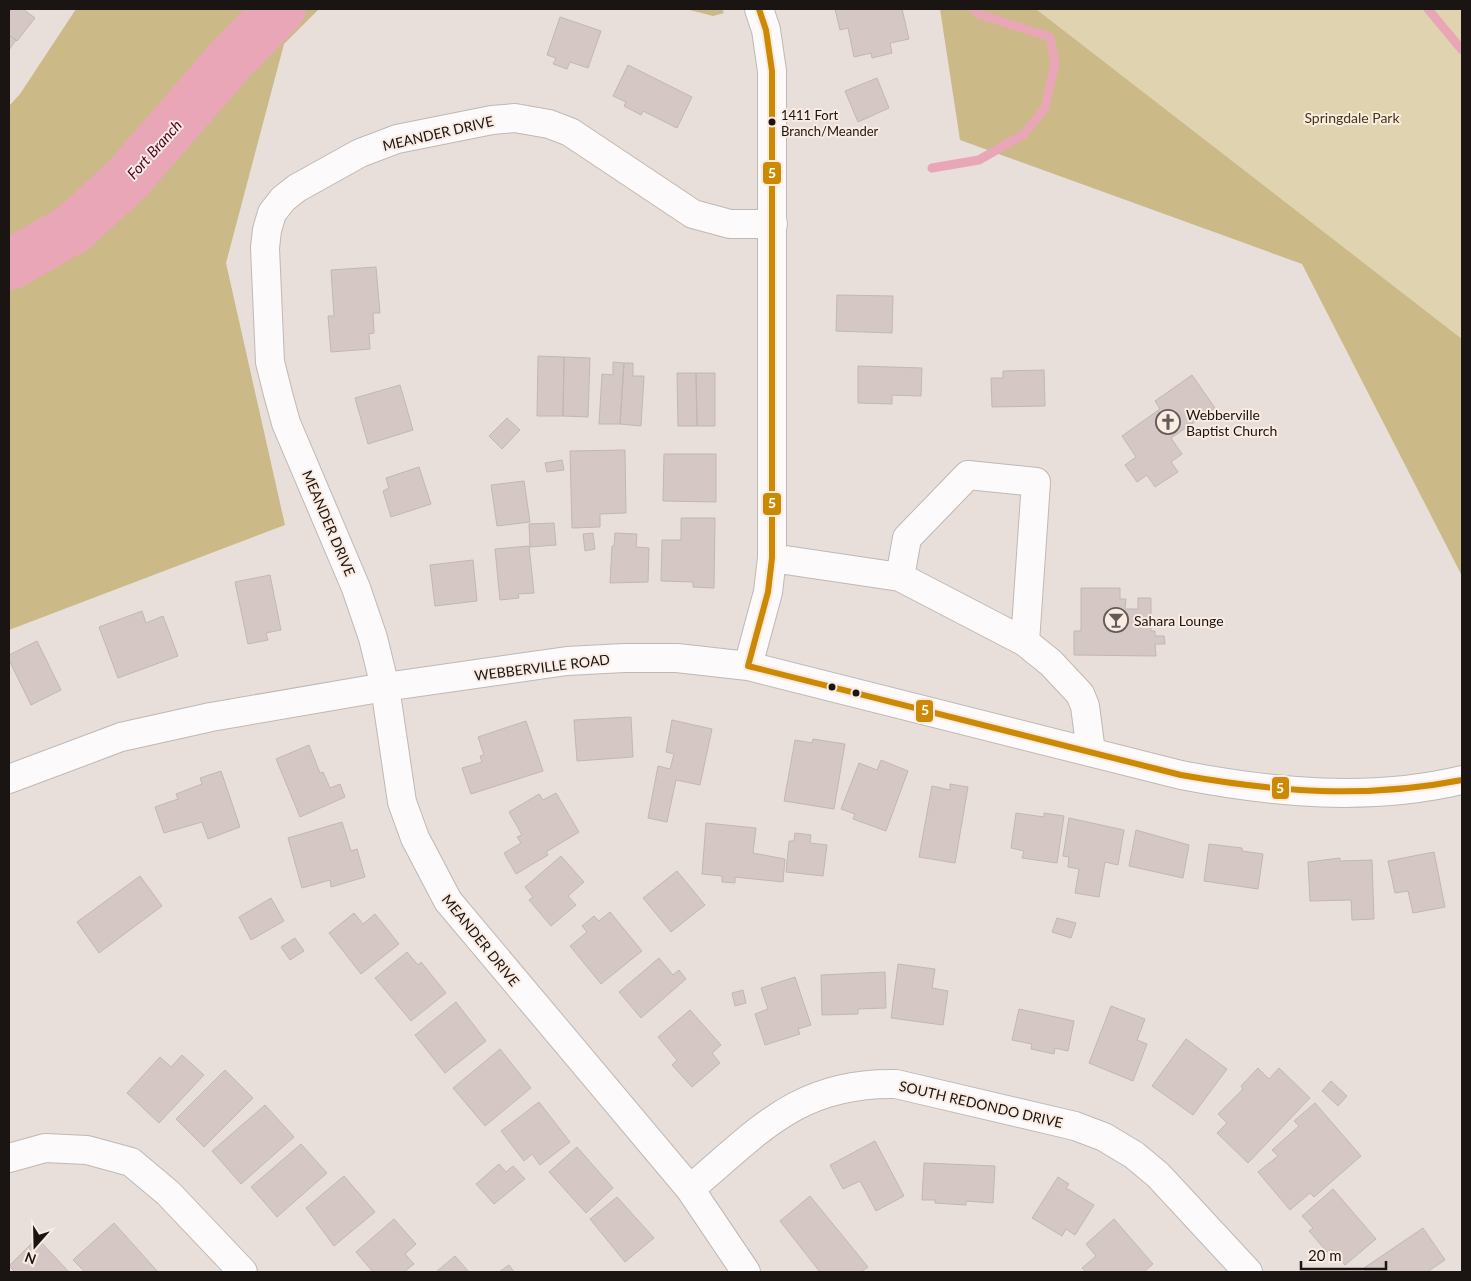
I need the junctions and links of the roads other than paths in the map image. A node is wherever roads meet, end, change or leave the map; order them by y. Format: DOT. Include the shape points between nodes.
graph roads {
  1 [pos="760,9"];
  2 [pos="773,224"];
  3 [pos="772,558"];
  4 [pos="900,577"];
  5 [pos="1025,642"];
  6 [pos="748,666"];
  7 [pos="385,688"];
  8 [pos="1090,752"];
  9 [pos="9,779"];
  10 [pos="1462,780"];
  11 [pos="9,1158"];
  12 [pos="690,1189"];
  13 [pos="244,1272"];
  14 [pos="746,1272"];
  15 [pos="1248,1272"];
  1 -- 2 [label="street" via="772,71"];
  2 -- 3 [label="street"];
  2 -- 7 [label="street, MEANDER DRIVE" via="730,224 693,214 565,130 515,118 397,139 360,152 296,188 283,199 272,214 265,248 270,362 286,423 356,588"];
  3 -- 4 [label="street"];
  3 -- 6 [label="street" via="768,592"];
  4 -- 5 [label="street"];
  4 -- 5 [label="street" via="906,538 968,475 1036,482"];
  5 -- 8 [label="street" via="1051,663 1080,694 1085,706"];
  6 -- 7 [label="street, WEBBERVILLE ROAD" via="677,658 567,661"];
  6 -- 8 [label="street, WEBBERVILLE ROAD"];
  7 -- 9 [label="street, WEBBERVILLE ROAD" via="211,717 121,737"];
  7 -- 12 [label="street, MEANDER DRIVE" via="402,802 414,838 448,900"];
  8 -- 10 [label="street, WEBBERVILLE ROAD" via="1181,775 1284,792 1384,792"];
  11 -- 13 [label="street" via="44,1148 87,1150 131,1162 168,1193"];
  12 -- 14 [label="street, MEANDER DRIVE"];
  12 -- 15 [label="street, SOUTH REDONDO DRIVE" via="791,1107 815,1095 844,1087 896,1084 1075,1126 1104,1137 1134,1155 1158,1175"];
}
